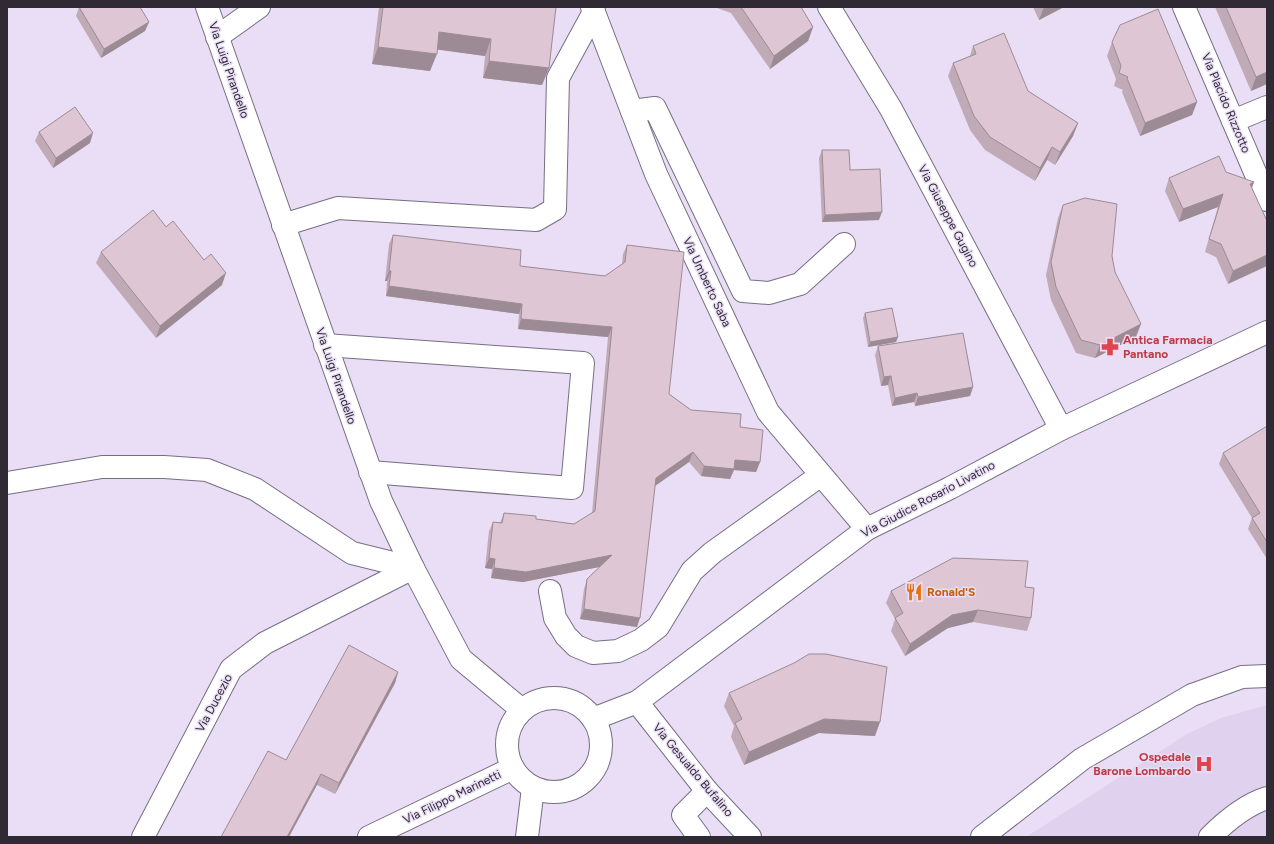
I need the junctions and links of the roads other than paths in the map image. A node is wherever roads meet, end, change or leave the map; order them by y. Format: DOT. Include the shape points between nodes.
graph roads {
  1 [pos="207,7"];
  2 [pos="259,7"];
  3 [pos="829,7"];
  4 [pos="1184,7"];
  5 [pos="593,9"];
  6 [pos="217,37"];
  7 [pos="1267,107"];
  8 [pos="632,112"];
  9 [pos="1233,121"];
  10 [pos="1267,200"];
  11 [pos="283,225"];
  12 [pos="844,244"];
  13 [pos="1267,332"];
  14 [pos="325,345"];
  15 [pos="1060,429"];
  16 [pos="370,472"];
  17 [pos="821,475"];
  18 [pos="7,483"];
  19 [pos="867,529"];
  20 [pos="413,568"];
  21 [pos="550,591"];
  22 [pos="1267,676"];
  23 [pos="637,702"];
  24 [pos="522,710"];
  25 [pos="593,719"];
  26 [pos="513,768"];
  27 [pos="533,788"];
  28 [pos="707,791"];
  29 [pos="1267,798"];
  30 [pos="143,837"];
  31 [pos="369,837"];
  32 [pos="527,837"];
  33 [pos="699,837"];
  34 [pos="750,837"];
  35 [pos="982,837"];
  36 [pos="1210,837"];
  1 -- 6 [label="street, Via Luigi Pirandello"];
  2 -- 6 [label="street"];
  3 -- 15 [label="street, Via Giuseppe Gugino" via="891,109"];
  4 -- 9 [label="street, Via Placido Rizzotto"];
  5 -- 8 [label="street, Via Umberto Saba"];
  5 -- 11 [label="street" via="558,78 555,209 536,220 338,208"];
  6 -- 11 [label="street, Via Luigi Pirandello"];
  7 -- 9 [label="street"];
  8 -- 12 [label="street" via="655,108 743,290 769,293 800,284"];
  8 -- 17 [label="street, Via Umberto Saba" via="656,174 768,412"];
  9 -- 10 [label="street, Via Placido Rizzotto"];
  11 -- 14 [label="street, Via Luigi Pirandello"];
  13 -- 15 [label="street, Via Giudice Rosario Livatino"];
  14 -- 16 [label="street, Via Luigi Pirandello"];
  14 -- 16 [label="street" via="583,363 572,488"];
  15 -- 19 [label="street, Via Giudice Rosario Livatino"];
  16 -- 20 [label="street, Via Luigi Pirandello"];
  17 -- 19 [label="street, Via Umberto Saba"];
  17 -- 21 [label="street" via="712,553 692,571 658,628 618,651 593,653 576,646 555,618"];
  18 -- 20 [label="street" via="102,467 207,470 255,489 352,554"];
  19 -- 23 [label="street, Via Giudice Rosario Livatino"];
  20 -- 24 [label="street, Via Luigi Pirandello" via="461,659"];
  20 -- 30 [label="street, Via Ducezio" via="265,643 232,669"];
  22 -- 35 [label="street" via="1242,677 1192,695 1082,759"];
  23 -- 25 [label="street, Via Giudice Rosario Livatino"];
  23 -- 28 [label="street, Via Gesualdo Bufalino"];
  24 -- 25 [label="street" via="536,702 552,698 576,703"];
  24 -- 26 [label="street" via="508,734 508,756"];
  25 -- 27 [label="street" via="599,733 600,756 584,781 571,789 554,792"];
  26 -- 27 [label="street" via="522,780"];
  26 -- 31 [label="street, Via Filippo Marinetti"];
  27 -- 32 [label="street"];
  28 -- 33 [label="street" via="683,815"];
  28 -- 34 [label="street, Via Gesualdo Bufalino"];
  29 -- 36 [label="street" via="1256,802 1222,824"];
}
